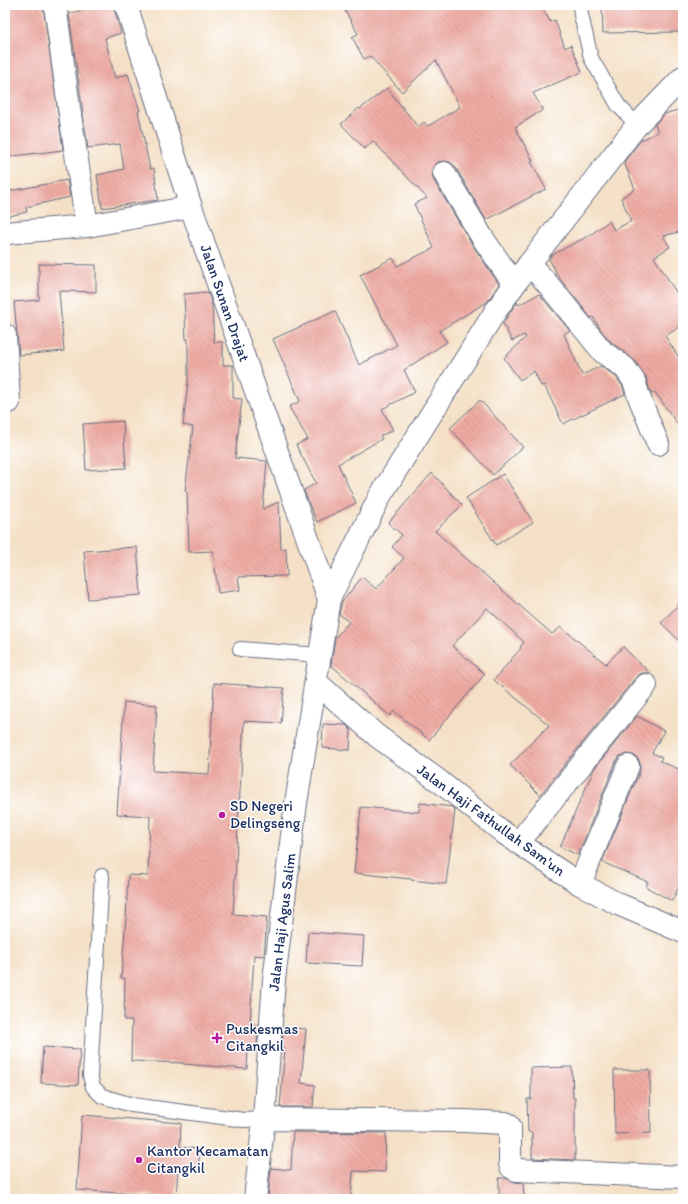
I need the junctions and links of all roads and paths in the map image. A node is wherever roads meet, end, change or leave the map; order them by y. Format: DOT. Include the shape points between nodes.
graph roads {
  1 [pos="55,5"];
  2 [pos="126,5"];
  3 [pos="580,5"];
  4 [pos="683,77"];
  5 [pos="637,126"];
  6 [pos="444,173"];
  7 [pos="191,207"];
  8 [pos="87,226"];
  9 [pos="5,233"];
  10 [pos="529,264"];
  11 [pos="514,284"];
  12 [pos="5,335"];
  13 [pos="9,402"];
  14 [pos="658,444"];
  15 [pos="329,599"];
  16 [pos="240,649"];
  17 [pos="320,656"];
  18 [pos="316,682"];
  19 [pos="646,685"];
  20 [pos="628,766"];
  21 [pos="518,843"];
  22 [pos="102,876"];
  23 [pos="580,884"];
  24 [pos="683,932"];
  25 [pos="264,1119"];
  26 [pos="683,1177"];
  27 [pos="254,1199"];
  1 -- 8 [label="street"];
  2 -- 7 [label="street, Jalan Sunan Drajat"];
  3 -- 5 [label="lane" via="591,58 618,105"];
  4 -- 5 [label="street"];
  5 -- 10 [label="street"];
  6 -- 11 [label="street"];
  7 -- 8 [label="street"];
  7 -- 15 [label="street, Jalan Sunan Drajat"];
  8 -- 9 [label="street"];
  10 -- 11 [label="street"];
  10 -- 14 [label="street" via="603,352 625,368 634,381"];
  11 -- 15 [label="street" via="380,496"];
  12 -- 13 [label="street"];
  15 -- 17 [label="street, Jalan Haji Agus Salim"];
  16 -- 17 [label="lane"];
  17 -- 18 [label="street, Jalan Haji Agus Salim"];
  18 -- 21 [label="street, Jalan Haji Fathullah Sam'un" via="377,736"];
  18 -- 25 [label="street, Jalan Haji Agus Salim" via="296,803 274,980"];
  19 -- 21 [label="street"];
  20 -- 23 [label="street"];
  21 -- 23 [label="street, Jalan Haji Fathullah Sam'un"];
  22 -- 25 [label="lane" via="90,1075 94,1087 102,1096 132,1105 244,1120"];
  23 -- 24 [label="street, Jalan Haji Fathullah Sam'un" via="618,904"];
  25 -- 26 [label="street" via="505,1122 510,1127 510,1164 516,1170"];
  25 -- 27 [label="street, Jalan Haji Agus Salim"];
}
